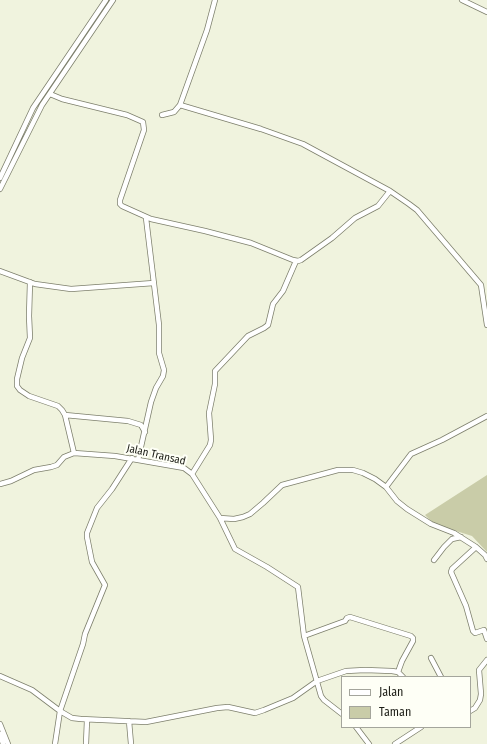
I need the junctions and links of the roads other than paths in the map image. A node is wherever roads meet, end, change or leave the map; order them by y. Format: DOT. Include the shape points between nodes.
graph roads {
  1 [pos="106,0"];
  2 [pos="113,0"];
  3 [pos="215,0"];
  4 [pos="462,0"];
  5 [pos="487,12"];
  6 [pos="50,94"];
  7 [pos="180,105"];
  8 [pos="162,114"];
  9 [pos="0,178"];
  10 [pos="0,189"];
  11 [pos="390,191"];
  12 [pos="146,218"];
  13 [pos="296,261"];
  14 [pos="0,271"];
  15 [pos="30,282"];
  16 [pos="154,283"];
  17 [pos="485,296"];
  18 [pos="487,325"];
  19 [pos="65,414"];
  20 [pos="487,416"];
  21 [pos="146,432"];
  22 [pos="74,453"];
  23 [pos="132,458"];
  24 [pos="138,460"];
  25 [pos="192,474"];
  26 [pos="0,484"];
  27 [pos="386,487"];
  28 [pos="220,518"];
  29 [pos="461,537"];
  30 [pos="476,547"];
  31 [pos="487,559"];
  32 [pos="434,560"];
  33 [pos="304,636"];
  34 [pos="487,639"];
  35 [pos="431,658"];
  36 [pos="487,660"];
  37 [pos="398,672"];
  38 [pos="0,676"];
  39 [pos="402,676"];
  40 [pos="440,676"];
  41 [pos="316,681"];
  42 [pos="471,710"];
  43 [pos="60,711"];
  44 [pos="341,713"];
  45 [pos="87,720"];
  46 [pos="129,721"];
  47 [pos="0,724"];
  48 [pos="357,728"];
  49 [pos="420,728"];
  50 [pos="0,734"];
  51 [pos="3,744"];
  52 [pos="8,744"];
  53 [pos="55,744"];
  54 [pos="86,744"];
  55 [pos="131,744"];
  56 [pos="369,744"];
  57 [pos="396,744"];
  1 -- 9 [label="street" via="33,108"];
  2 -- 6 [label="street"];
  3 -- 7 [label="street"];
  4 -- 5 [label="street"];
  6 -- 10 [label="street" via="36,116"];
  6 -- 12 [label="street" via="127,115 143,122 144,130 120,204"];
  7 -- 8 [label="street" via="174,112"];
  7 -- 11 [label="street" via="303,144"];
  11 -- 13 [label="street" via="378,206 355,218 332,238"];
  11 -- 17 [label="street" via="417,210 479,283"];
  12 -- 13 [label="street" via="251,243"];
  12 -- 16 [label="street"];
  13 -- 25 [label="street" via="283,291 273,304 268,325 248,336 215,371 209,413 210,443"];
  14 -- 15 [label="street"];
  15 -- 16 [label="street" via="71,289"];
  15 -- 19 [label="street" via="30,338 22,358 17,384 20,390 29,396 58,406"];
  16 -- 21 [label="street" via="159,352 164,370 151,402"];
  17 -- 18 [label="street"];
  19 -- 21 [label="street" via="128,421 141,425"];
  19 -- 22 [label="street"];
  20 -- 27 [label="street" via="411,454"];
  21 -- 24 [label="street"];
  22 -- 23 [label="street, Jalan Transad"];
  22 -- 26 [label="street" via="64,457 57,465 34,470"];
  23 -- 24 [label="street, Jalan Transad"];
  23 -- 43 [label="street" via="97,508 87,533 92,562 104,585"];
  24 -- 25 [label="street, Jalan Transad" via="184,468"];
  25 -- 28 [label="street, Jalan Transad"];
  27 -- 28 [label="street" via="363,473 338,470 282,485 263,504 243,517"];
  27 -- 29 [label="street" via="407,509 431,524"];
  28 -- 33 [label="street, Jalan Transad" via="234,550 267,567 298,588"];
  29 -- 30 [label="street"];
  29 -- 32 [label="street" via="452,539"];
  30 -- 31 [label="street"];
  30 -- 34 [label="street" via="451,572 466,606 473,632 484,630"];
  33 -- 37 [label="street" via="350,617 411,636 413,641"];
  33 -- 41 [label="street"];
  35 -- 40 [label="street"];
  36 -- 42 [label="street" via="479,670 480,700"];
  37 -- 39 [label="street"];
  37 -- 41 [label="street" via="350,670"];
  38 -- 43 [label="street" via="32,690"];
  41 -- 44 [label="street" via="322,699"];
  41 -- 46 [label="street" via="293,698 255,713 228,707 146,722"];
  43 -- 45 [label="street" via="72,718"];
  43 -- 53 [label="street"];
  45 -- 46 [label="street"];
  45 -- 54 [label="street"];
  46 -- 55 [label="street"];
  47 -- 52 [label="street"];
  48 -- 56 [label="street"];
  49 -- 57 [label="street"];
  50 -- 51 [label="street"];
}
